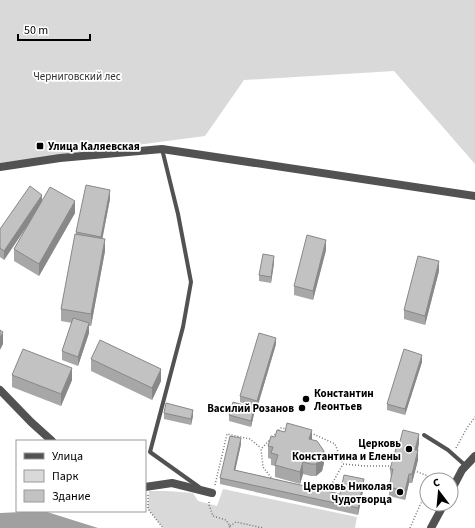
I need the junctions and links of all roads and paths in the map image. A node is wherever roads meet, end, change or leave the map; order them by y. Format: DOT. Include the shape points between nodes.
graph roads {
  1 [pos="162,149"];
  2 [pos="0,167"];
  3 [pos="475,196"];
  4 [pos="0,390"];
  5 [pos="475,417"];
  6 [pos="288,429"];
  7 [pos="311,433"];
  8 [pos="424,434"];
  9 [pos="51,440"];
  10 [pos="261,449"];
  11 [pos="454,451"];
  12 [pos="475,456"];
  13 [pos="343,464"];
  14 [pos="394,466"];
  15 [pos="466,466"];
  16 [pos="415,471"];
  17 [pos="459,478"];
  18 [pos="274,481"];
  19 [pos="147,487"];
  20 [pos="308,489"];
  21 [pos="208,492"];
  22 [pos="440,512"];
  23 [pos="230,527"];
  24 [pos="163,528"];
  25 [pos="263,528"];
  26 [pos="410,528"];
  27 [pos="431,528"];
  1 -- 2 [label="street" via="60,158"];
  1 -- 3 [label="street"];
  1 -- 21 [label="lane" via="191,282 183,327 150,452"];
  4 -- 9 [label="street"];
  5 -- 11 [label="path"];
  6 -- 10 [label="path" via="281,428"];
  7 -- 13 [label="path" via="335,444"];
  8 -- 15 [label="lane"];
  10 -- 18 [label="path" via="263,467"];
  10 -- 21 [label="path" via="250,439 227,434"];
  12 -- 15 [label="street"];
  13 -- 14 [label="path"];
  13 -- 20 [label="path" via="332,484"];
  15 -- 17 [label="street"];
  16 -- 26 [label="path" via="428,476 421,503"];
  19 -- 21 [label="street" via="172,483"];
  19 -- 24 [label="path" via="148,509"];
  21 -- 23 [label="path" via="213,516 226,520"];
  22 -- 27 [label="street"];
  23 -- 25 [label="path" via="236,522"];
}
